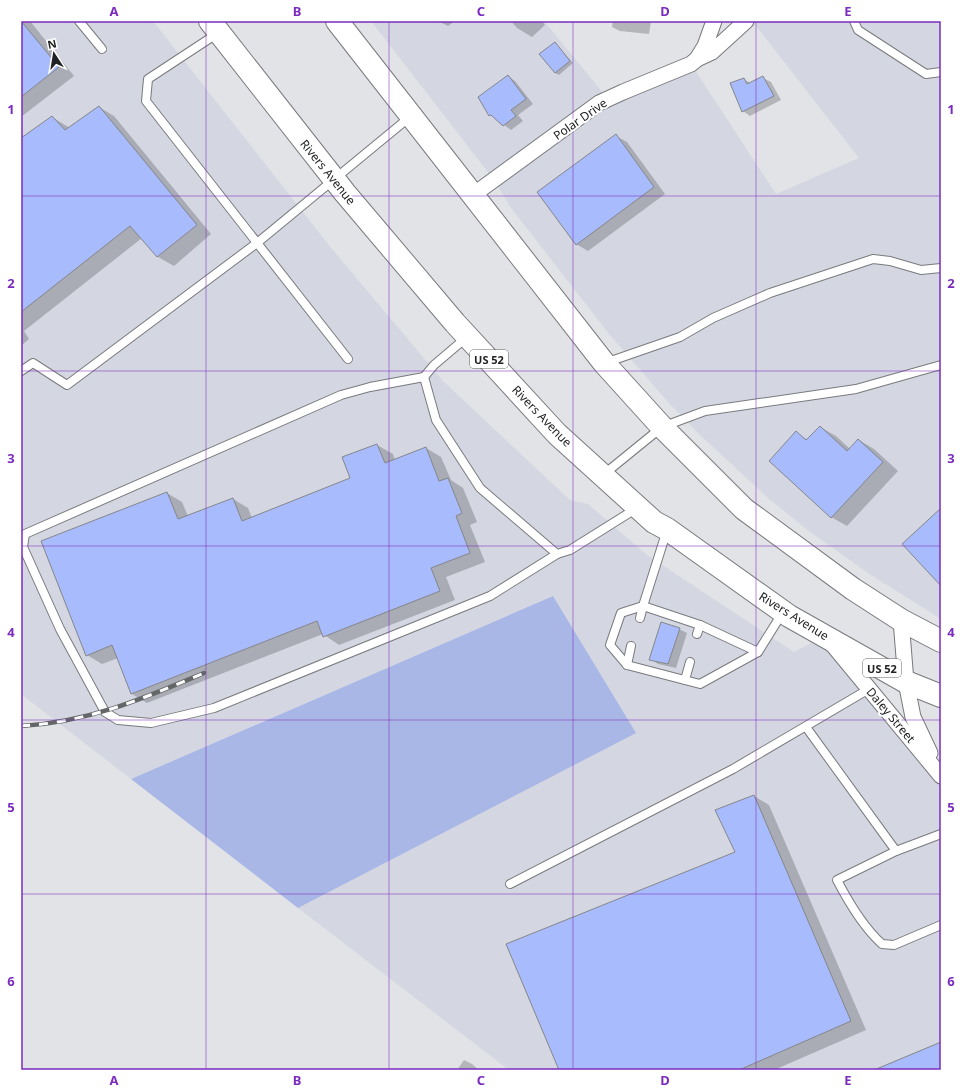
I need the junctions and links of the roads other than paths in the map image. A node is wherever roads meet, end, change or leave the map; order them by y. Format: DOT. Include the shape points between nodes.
graph roads {
  1 [pos="78,21"];
  2 [pos="337,21"];
  3 [pos="714,21"];
  4 [pos="746,21"];
  5 [pos="854,21"];
  6 [pos="215,27"];
  7 [pos="102,49"];
  8 [pos="697,59"];
  9 [pos="941,72"];
  10 [pos="412,116"];
  11 [pos="333,178"];
  12 [pos="473,196"];
  13 [pos="257,244"];
  14 [pos="941,268"];
  15 [pos="468,336"];
  16 [pos="348,359"];
  17 [pos="604,363"];
  18 [pos="941,365"];
  19 [pos="21,371"];
  20 [pos="424,377"];
  21 [pos="662,428"];
  22 [pos="602,475"];
  23 [pos="638,508"];
  24 [pos="667,529"];
  25 [pos="557,554"];
  26 [pos="643,606"];
  27 [pos="783,611"];
  28 [pos="640,618"];
  29 [pos="901,620"];
  30 [pos="700,625"];
  31 [pos="697,634"];
  32 [pos="825,636"];
  33 [pos="941,641"];
  34 [pos="631,646"];
  35 [pos="758,652"];
  36 [pos="690,662"];
  37 [pos="627,665"];
  38 [pos="685,680"];
  39 [pos="906,682"];
  40 [pos="869,689"];
  41 [pos="941,696"];
  42 [pos="806,727"];
  43 [pos="941,773"];
  44 [pos="941,776"];
  45 [pos="941,834"];
  46 [pos="896,851"];
  47 [pos="510,884"];
  48 [pos="941,925"];
  1 -- 7 [label="lane"];
  2 -- 10 [label="main road"];
  3 -- 8 [label="street"];
  4 -- 8 [label="street, Polar Drive" via="712,52"];
  5 -- 9 [label="lane" via="858,30 926,74"];
  6 -- 11 [label="main road, Rivers Avenue / US 52"];
  6 -- 13 [label="lane" via="148,79 146,101"];
  8 -- 12 [label="street, Polar Drive" via="691,64 599,103"];
  10 -- 11 [label="lane"];
  10 -- 12 [label="main road"];
  11 -- 13 [label="lane"];
  11 -- 15 [label="main road, Rivers Avenue / US 52"];
  12 -- 17 [label="main road"];
  13 -- 16 [label="lane"];
  13 -- 19 [label="lane" via="66,384 33,363"];
  14 -- 17 [label="lane" via="921,270 873,259 770,293 680,336"];
  15 -- 20 [label="lane" via="434,364"];
  15 -- 22 [label="main road, Rivers Avenue / US 52" via="557,434"];
  17 -- 21 [label="main road"];
  18 -- 21 [label="lane" via="856,389 705,411"];
  20 -- 25 [label="lane" via="436,420 480,488"];
  20 -- 25 [label="lane" via="370,387 341,396 25,534 23,547 60,629 105,712 118,720 151,723 214,708 490,596"];
  21 -- 22 [label="lane"];
  21 -- 29 [label="main road" via="744,509 853,590"];
  22 -- 23 [label="main road, Rivers Avenue / US 52"];
  23 -- 24 [label="main road, Rivers Avenue / US 52"];
  23 -- 25 [label="lane" via="570,550"];
  24 -- 26 [label="lane"];
  24 -- 27 [label="main road, Rivers Avenue / US 52"];
  26 -- 28 [label="lane"];
  26 -- 30 [label="lane"];
  26 -- 37 [label="lane" via="620,613 610,645"];
  27 -- 32 [label="main road, Rivers Avenue / US 52"];
  27 -- 35 [label="lane"];
  29 -- 33 [label="main road"];
  29 -- 39 [label="street, Daley Street"];
  30 -- 31 [label="lane"];
  30 -- 35 [label="lane"];
  32 -- 39 [label="main road, Rivers Avenue / US 52"];
  32 -- 40 [label="street, Daley Street"];
  34 -- 37 [label="lane"];
  35 -- 38 [label="lane" via="700,684"];
  36 -- 38 [label="lane"];
  37 -- 38 [label="lane"];
  39 -- 41 [label="main road, Rivers Avenue / US 52"];
  39 -- 43 [label="street, Daley Street" via="913,717"];
  40 -- 42 [label="lane"];
  40 -- 44 [label="street, Daley Street"];
  42 -- 46 [label="lane"];
  42 -- 47 [label="lane" via="733,768"];
  45 -- 46 [label="lane"];
  46 -- 48 [label="lane" via="837,880 845,895 882,944 894,945"];
}
